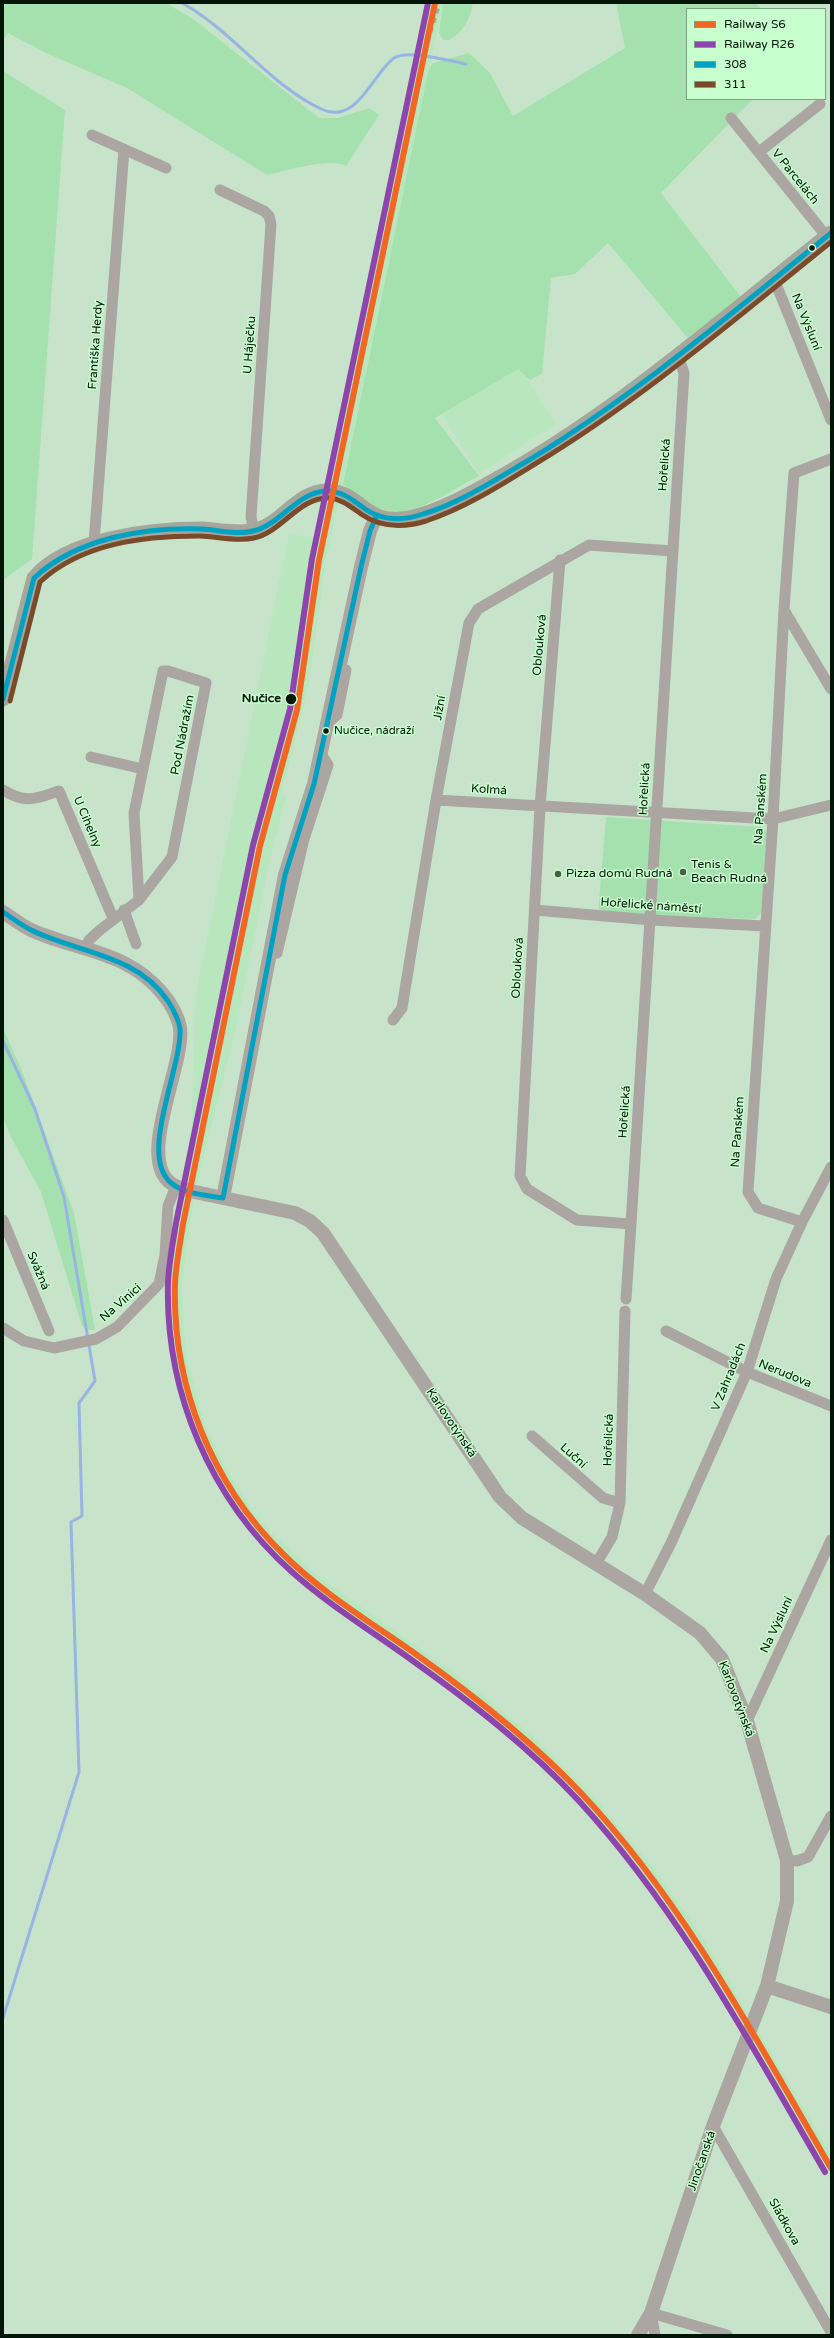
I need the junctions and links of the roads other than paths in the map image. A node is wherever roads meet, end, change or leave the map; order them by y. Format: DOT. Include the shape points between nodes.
graph roads {
  1 [pos="820,104"];
  2 [pos="731,118"];
  3 [pos="92,135"];
  4 [pos="124,149"];
  5 [pos="759,152"];
  6 [pos="166,168"];
  7 [pos="220,190"];
  8 [pos="829,235"];
  9 [pos="774,279"];
  10 [pos="678,356"];
  11 [pos="831,420"];
  12 [pos="831,459"];
  13 [pos="376,517"];
  14 [pos="254,531"];
  15 [pos="94,543"];
  16 [pos="672,551"];
  17 [pos="560,560"];
  18 [pos="784,609"];
  19 [pos="831,689"];
  20 [pos="3,699"];
  21 [pos="90,757"];
  22 [pos="143,769"];
  23 [pos="3,790"];
  24 [pos="436,800"];
  25 [pos="831,805"];
  26 [pos="540,807"];
  27 [pos="657,812"];
  28 [pos="774,819"];
  29 [pos="139,900"];
  30 [pos="124,910"];
  31 [pos="535,910"];
  32 [pos="3,912"];
  33 [pos="113,918"];
  34 [pos="651,920"];
  35 [pos="765,926"];
  36 [pos="136,944"];
  37 [pos="86,949"];
  38 [pos="393,1020"];
  39 [pos="831,1167"];
  40 [pos="176,1186"];
  41 [pos="223,1198"];
  42 [pos="3,1220"];
  43 [pos="802,1222"];
  44 [pos="630,1224"];
  45 [pos="626,1299"];
  46 [pos="625,1311"];
  47 [pos="3,1328"];
  48 [pos="49,1331"];
  49 [pos="666,1332"];
  50 [pos="747,1372"];
  51 [pos="831,1406"];
  52 [pos="532,1436"];
  53 [pos="620,1503"];
  54 [pos="831,1540"];
  55 [pos="596,1564"];
  56 [pos="645,1594"];
  57 [pos="747,1721"];
  58 [pos="831,1816"];
  59 [pos="787,1860"];
  60 [pos="767,1986"];
  61 [pos="831,2007"];
  62 [pos="713,2126"];
  63 [pos="650,2313"];
  64 [pos="831,2332"];
  65 [pos="638,2335"];
  66 [pos="655,2335"];
  67 [pos="727,2335"];
  1 -- 5 [label="street, V Parcelách"];
  2 -- 5 [label="street, V Parcelách"];
  3 -- 4 [label="street"];
  4 -- 6 [label="street"];
  4 -- 15 [label="street, Františka Herdy"];
  5 -- 8 [label="street, V Parcelách"];
  7 -- 14 [label="street, U Háječku" via="264,211 269,216 271,224 251,517"];
  8 -- 9 [label="main road"];
  9 -- 10 [label="main road"];
  9 -- 11 [label="street, Na Výsluní"];
  10 -- 13 [label="main road" via="574,431 469,495 410,518"];
  10 -- 16 [label="street, Hořelická" via="684,373"];
  12 -- 18 [label="street, Na Panském" via="794,473"];
  13 -- 14 [label="main road" via="343,494 322,491 297,504 269,525"];
  13 -- 41 [label="street" via="361,566 322,754 285,875"];
  14 -- 15 [label="main road" via="179,530"];
  15 -- 20 [label="main road" via="54,560 43,567 34,578"];
  16 -- 17 [label="street, Jižní" via="589,545"];
  16 -- 27 [label="street, Hořelická"];
  17 -- 24 [label="street, Jižní" via="478,609 469,623"];
  17 -- 26 [label="street, Oblouková"];
  18 -- 19 [label="street"];
  18 -- 28 [label="street, Na Panském"];
  21 -- 22 [label="street"];
  22 -- 29 [label="street, Pod Nádražím" via="134,813"];
  22 -- 29 [label="street, Pod Nádražím" via="163,671 206,683 172,857"];
  23 -- 33 [label="street, U Cihelny" via="17,798 31,800 59,791"];
  24 -- 26 [label="street, Kolmá"];
  24 -- 38 [label="street, Jižní" via="402,1008"];
  25 -- 28 [label="street"];
  26 -- 27 [label="street"];
  26 -- 31 [label="street, Oblouková"];
  27 -- 28 [label="street"];
  27 -- 34 [label="street, Hořelická"];
  28 -- 35 [label="street, Na Panském"];
  29 -- 30 [label="street, Pod Nádražím"];
  30 -- 33 [label="street, Pod Nádražím"];
  30 -- 36 [label="street"];
  31 -- 34 [label="street, Hořelické náměstí"];
  31 -- 44 [label="street, Oblouková" via="520,1176 527,1189 576,1220"];
  32 -- 37 [label="street" via="30,929"];
  33 -- 37 [label="street, Pod Nádražím" via="89,940"];
  34 -- 35 [label="street, Hořelické náměstí"];
  34 -- 44 [label="street, Hořelická"];
  35 -- 43 [label="street, Na Panském" via="748,1192 758,1208"];
  37 -- 40 [label="street" via="123,961 149,979 174,1011 180,1028 179,1045 159,1140 158,1158 165,1177"];
  39 -- 43 [label="street, V Zahradách"];
  40 -- 41 [label="street, Karlovotýnská"];
  40 -- 47 [label="street, Na Vinici" via="168,1206 165,1255 160,1284 117,1327 96,1339 54,1348 24,1340"];
  41 -- 55 [label="street, Karlovotýnská" via="295,1213 310,1221 323,1233 500,1497 522,1518"];
  42 -- 48 [label="street, Svážná"];
  43 -- 50 [label="street, V Zahradách" via="776,1279"];
  44 -- 45 [label="street"];
  46 -- 53 [label="street, Hořelická"];
  49 -- 50 [label="street, Nerudova"];
  50 -- 51 [label="street, Nerudova"];
  50 -- 56 [label="street, V Zahradách" via="671,1543"];
  52 -- 53 [label="street, Luční" via="603,1498"];
  53 -- 55 [label="street, Hořelická" via="612,1537"];
  54 -- 57 [label="street, Na Výsluní"];
  55 -- 56 [label="street, Karlovotýnská"];
  56 -- 57 [label="street, Karlovotýnská" via="700,1633 722,1659"];
  57 -- 59 [label="street, Karlovotýnská"];
  58 -- 59 [label="street" via="808,1857 797,1861"];
  59 -- 60 [label="street, Karlovotýnská" via="787,1901"];
  60 -- 61 [label="street"];
  60 -- 62 [label="street, Jinočanská"];
  62 -- 63 [label="street, Jinočanská"];
  62 -- 64 [label="street, Sládkova"];
  63 -- 65 [label="street, Jinočanská"];
  63 -- 66 [label="street"];
  63 -- 67 [label="street"];
}
